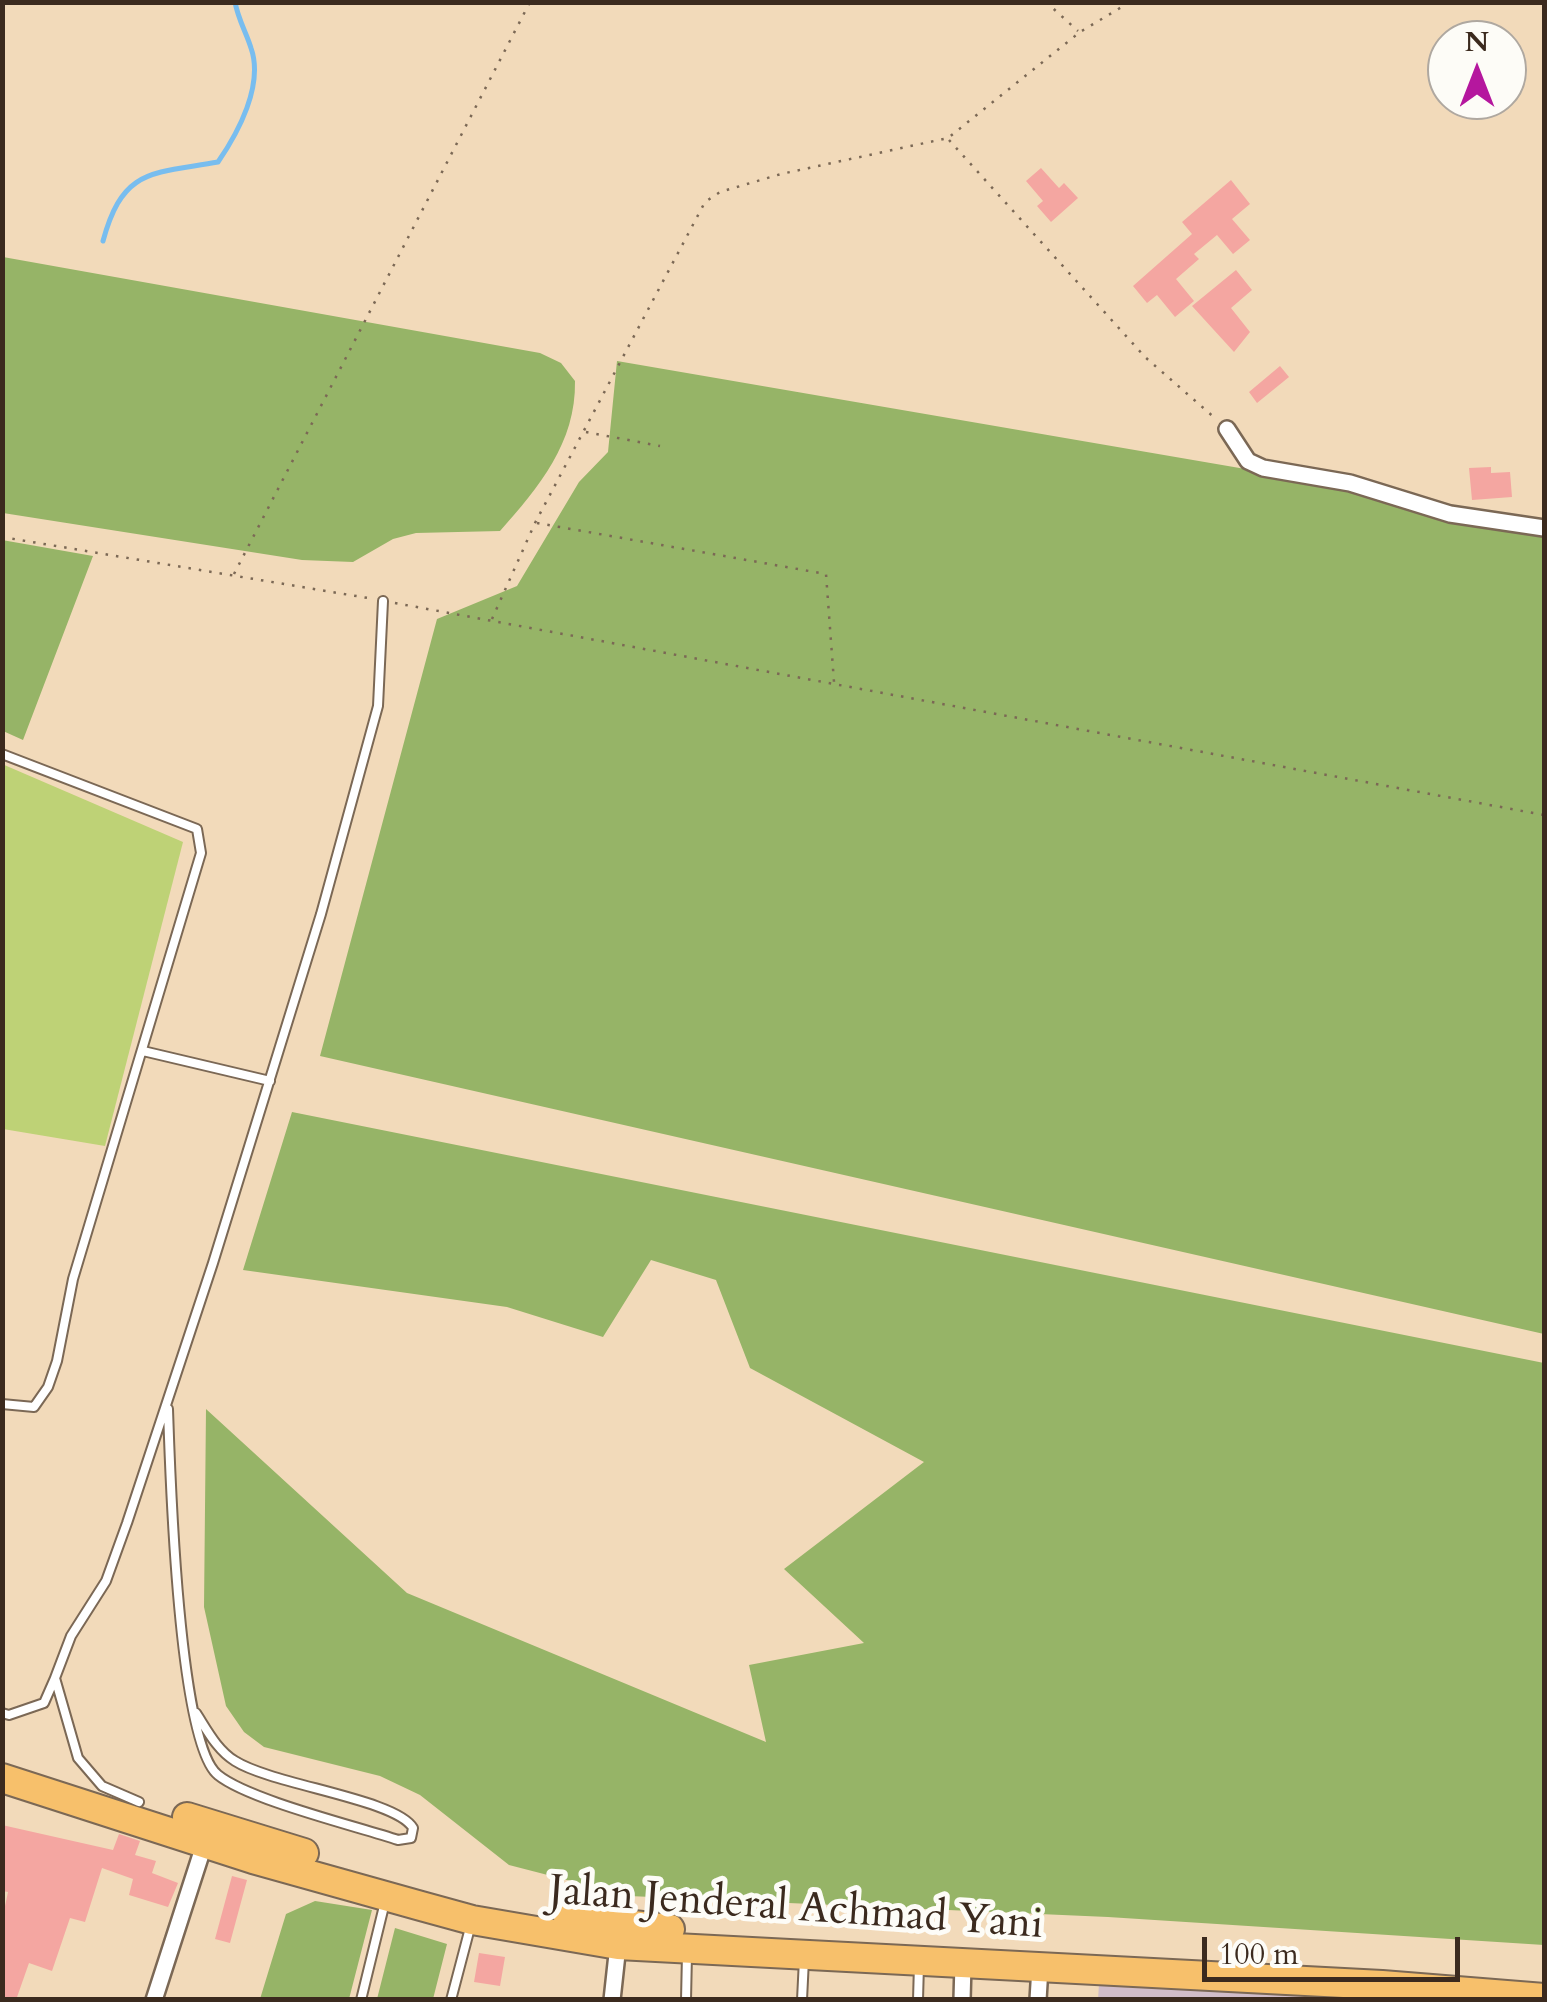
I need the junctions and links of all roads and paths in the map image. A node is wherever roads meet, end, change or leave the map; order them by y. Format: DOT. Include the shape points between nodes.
graph roads {
  1 [pos="530,2"];
  2 [pos="1046,2"];
  3 [pos="1130,2"];
  4 [pos="1080,32"];
  5 [pos="948,138"];
  6 [pos="1227,429"];
  7 [pos="584,431"];
  8 [pos="660,446"];
  9 [pos="535,523"];
  10 [pos="1544,528"];
  11 [pos="2,537"];
  12 [pos="234,575"];
  13 [pos="383,601"];
  14 [pos="492,620"];
  15 [pos="834,684"];
  16 [pos="2,754"];
  17 [pos="1544,815"];
  18 [pos="143,1051"];
  19 [pos="270,1081"];
  20 [pos="168,1403"];
  21 [pos="2,1404"];
  22 [pos="55,1678"];
  23 [pos="196,1713"];
  24 [pos="2,1714"];
  25 [pos="2,1763"];
  26 [pos="2,1778"];
  27 [pos="139,1802"];
  28 [pos="206,1842"];
  29 [pos="386,1896"];
  30 [pos="472,1920"];
  31 [pos="673,1940"];
  32 [pos="618,1945"];
  33 [pos="804,1955"];
  34 [pos="919,1961"];
  35 [pos="963,1964"];
  36 [pos="1040,1967"];
  37 [pos="1544,1982"];
  38 [pos="1320,1991"];
  39 [pos="1544,1998"];
  40 [pos="154,2000"];
  41 [pos="360,2000"];
  42 [pos="451,2000"];
  43 [pos="612,2000"];
  44 [pos="686,2000"];
  45 [pos="802,2000"];
  46 [pos="918,2000"];
  47 [pos="962,2000"];
  48 [pos="1038,2000"];
  1 -- 12 [label="path"];
  2 -- 4 [label="path"];
  3 -- 4 [label="path"];
  4 -- 5 [label="path"];
  5 -- 6 [label="path" via="1145,358"];
  5 -- 7 [label="path" via="781,174 705,202"];
  6 -- 10 [label="street" via="1248,461 1263,468 1350,483 1450,514"];
  7 -- 8 [label="path"];
  7 -- 9 [label="path"];
  9 -- 14 [label="path"];
  9 -- 15 [label="path" via="826,574"];
  11 -- 12 [label="path"];
  12 -- 13 [label="path"];
  13 -- 14 [label="path"];
  13 -- 19 [label="lane" via="378,706 363,772"];
  14 -- 15 [label="path"];
  15 -- 17 [label="path"];
  16 -- 18 [label="lane" via="196,829 202,838"];
  18 -- 19 [label="lane"];
  18 -- 21 [label="lane" via="73,1279 48,1387 34,1408"];
  19 -- 20 [label="lane"];
  20 -- 22 [label="lane" via="106,1581 71,1636"];
  20 -- 23 [label="lane" via="172,1536"];
  22 -- 24 [label="lane" via="44,1702"];
  22 -- 27 [label="lane" via="78,1758 102,1786"];
  23 -- 23 [label="lane" via="232,1760 401,1814 414,1828 412,1838 398,1840 219,1776 208,1764"];
  25 -- 27 [label="highway, Jalan Jenderal Achmad Yani"];
  26 -- 28 [label="highway, Jalan Jenderal Achmad Yani"];
  27 -- 31 [label="highway, Jalan Jenderal Achmad Yani" via="451,1896"];
  28 -- 29 [label="highway, Jalan Jenderal Achmad Yani"];
  28 -- 40 [label="street"];
  29 -- 30 [label="highway, Jalan Jenderal Achmad Yani"];
  29 -- 41 [label="lane"];
  30 -- 32 [label="highway, Jalan Jenderal Achmad Yani"];
  30 -- 42 [label="lane"];
  31 -- 32 [label="highway, Jalan Jenderal Achmad Yani"];
  31 -- 33 [label="highway, Jalan Jenderal Achmad Yani"];
  31 -- 37 [label="highway, Jalan Jenderal Achmad Yani"];
  31 -- 44 [label="lane"];
  32 -- 43 [label="street"];
  33 -- 34 [label="highway, Jalan Jenderal Achmad Yani"];
  33 -- 45 [label="lane"];
  34 -- 35 [label="highway, Jalan Jenderal Achmad Yani"];
  34 -- 46 [label="lane"];
  35 -- 36 [label="highway, Jalan Jenderal Achmad Yani"];
  35 -- 47 [label="street"];
  36 -- 38 [label="highway, Jalan Jenderal Achmad Yani"];
  36 -- 48 [label="street"];
  38 -- 39 [label="highway, Jalan Jenderal Achmad Yani"];
}
